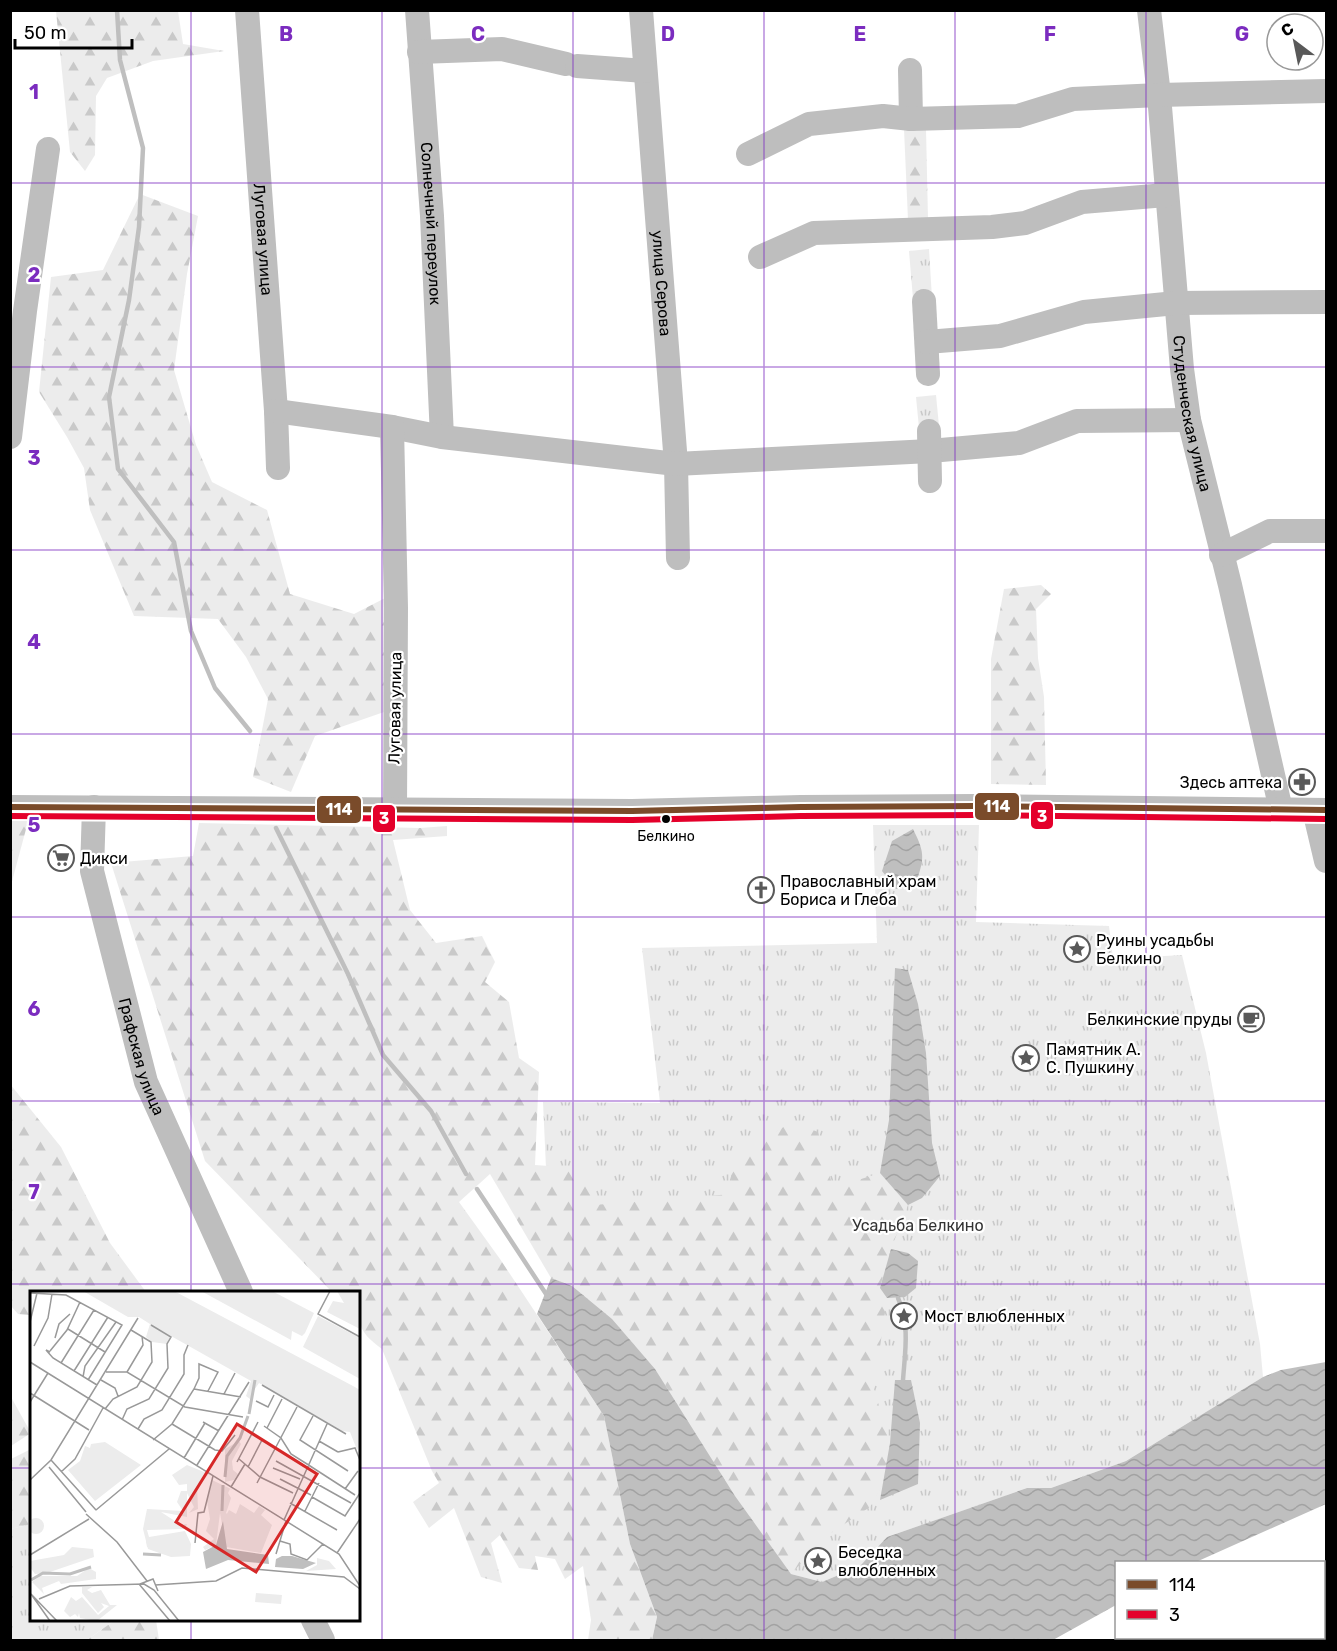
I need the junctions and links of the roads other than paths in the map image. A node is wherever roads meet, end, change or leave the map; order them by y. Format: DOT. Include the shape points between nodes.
graph roads {
  1 [pos="247,10"];
  2 [pos="417,10"];
  3 [pos="641,10"];
  4 [pos="1149,10"];
  5 [pos="419,52"];
  6 [pos="909,70"];
  7 [pos="645,71"];
  8 [pos="1326,91"];
  9 [pos="1159,94"];
  10 [pos="910,118"];
  11 [pos="48,149"];
  12 [pos="748,154"];
  13 [pos="1166,195"];
  14 [pos="760,257"];
  15 [pos="924,301"];
  16 [pos="1326,302"];
  17 [pos="1176,303"];
  18 [pos="927,342"];
  19 [pos="928,374"];
  20 [pos="276,411"];
  21 [pos="1190,420"];
  22 [pos="392,426"];
  23 [pos="10,437"];
  24 [pos="442,437"];
  25 [pos="929,441"];
  26 [pos="676,464"];
  27 [pos="278,468"];
  28 [pos="930,481"];
  29 [pos="1326,531"];
  30 [pos="1221,555"];
  31 [pos="678,558"];
  32 [pos="10,807"];
  33 [pos="94,807"];
  34 [pos="395,810"];
  35 [pos="1281,810"];
  36 [pos="1320,810"];
  37 [pos="1326,861"];
  38 [pos="240,1291"];
  39 [pos="313,1621"];
  40 [pos="323,1641"];
  1 -- 20 [label="street, Луговая улица"];
  2 -- 5 [label="street, Солнечный переулок"];
  3 -- 7 [label="street, улица Серова"];
  4 -- 9 [label="street, Студенческая улица"];
  5 -- 7 [label="street" via="502,49 572,65"];
  5 -- 24 [label="street, Солнечный переулок" via="432,216"];
  6 -- 10 [label="street"];
  7 -- 26 [label="street, улица Серова"];
  8 -- 9 [label="street"];
  9 -- 10 [label="street" via="1073,99 1018,116"];
  9 -- 13 [label="street, Студенческая улица"];
  10 -- 12 [label="street" via="883,116 809,124"];
  11 -- 23 [label="street"];
  13 -- 14 [label="street" via="1082,202 1025,223 921,239 814,233"];
  13 -- 17 [label="street, Студенческая улица"];
  15 -- 18 [label="street"];
  16 -- 17 [label="street"];
  17 -- 18 [label="street" via="1084,312 1000,336"];
  17 -- 21 [label="street, Студенческая улица"];
  18 -- 19 [label="street"];
  20 -- 22 [label="street"];
  20 -- 27 [label="street, Луговая улица"];
  21 -- 25 [label="street" via="1077,422 1019,443"];
  21 -- 30 [label="street, Студенческая улица"];
  22 -- 24 [label="street"];
  22 -- 34 [label="street, Луговая улица"];
  24 -- 26 [label="street"];
  25 -- 26 [label="street"];
  25 -- 28 [label="street"];
  26 -- 31 [label="street, улица Серова"];
  29 -- 30 [label="street" via="1270,531"];
  30 -- 35 [label="street, Студенческая улица"];
  32 -- 33 [label="street"];
  33 -- 34 [label="street"];
  33 -- 38 [label="street, Графская улица" via="92,871 146,1082"];
  34 -- 35 [label="street" via="965,806"];
  35 -- 36 [label="street"];
  36 -- 37 [label="street"];
  39 -- 40 [label="street"];
}
